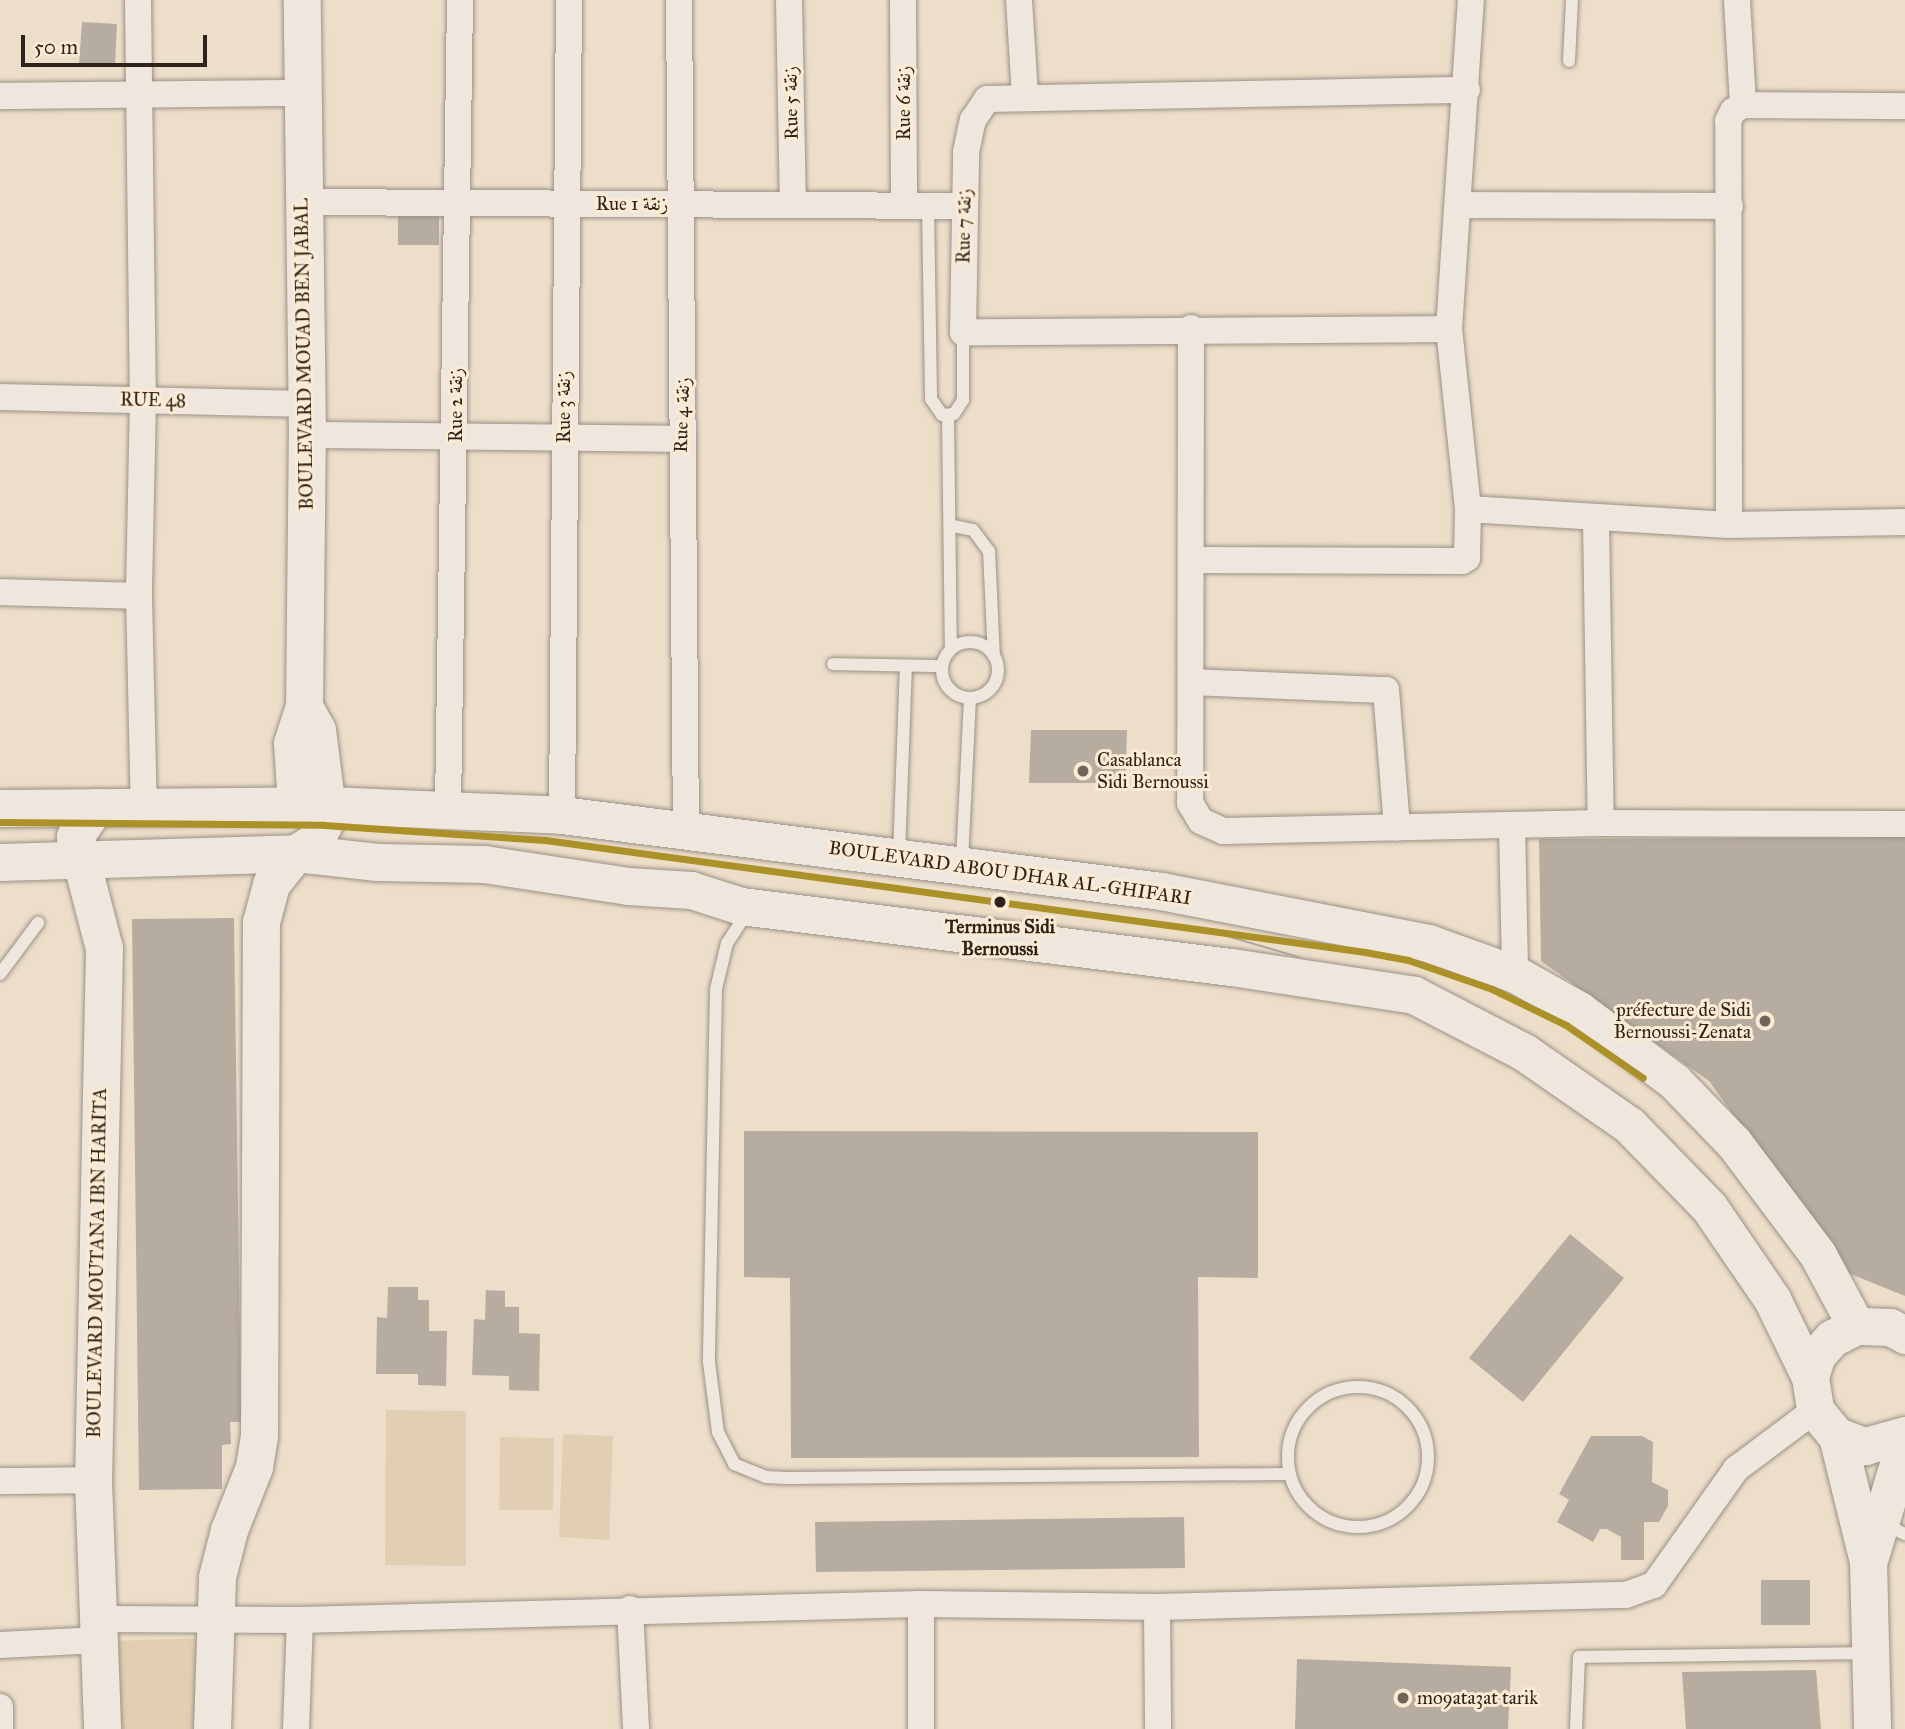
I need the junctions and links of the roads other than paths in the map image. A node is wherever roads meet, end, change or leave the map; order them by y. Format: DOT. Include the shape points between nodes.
graph roads {
  1 [pos="138,0"];
  2 [pos="302,0"];
  3 [pos="460,0"];
  4 [pos="569,0"];
  5 [pos="679,0"];
  6 [pos="789,0"];
  7 [pos="903,0"];
  8 [pos="1019,0"];
  9 [pos="1471,0"];
  10 [pos="1572,0"];
  11 [pos="1737,0"];
  12 [pos="1569,61"];
  13 [pos="1467,90"];
  14 [pos="300,93"];
  15 [pos="1025,95"];
  16 [pos="0,96"];
  17 [pos="139,98"];
  18 [pos="1743,105"];
  19 [pos="1905,106"];
  20 [pos="302,202"];
  21 [pos="457,203"];
  22 [pos="568,204"];
  23 [pos="680,204"];
  24 [pos="793,205"];
  25 [pos="1458,205"];
  26 [pos="916,206"];
  27 [pos="962,206"];
  28 [pos="1730,206"];
  29 [pos="1191,328"];
  30 [pos="1449,329"];
  31 [pos="963,332"];
  32 [pos="0,397"];
  33 [pos="143,399"];
  34 [pos="948,416"];
  35 [pos="306,419"];
  36 [pos="456,435"];
  37 [pos="564,438"];
  38 [pos="681,439"];
  39 [pos="1468,509"];
  40 [pos="1596,520"];
  41 [pos="1905,522"];
  42 [pos="1729,524"];
  43 [pos="953,526"];
  44 [pos="1193,560"];
  45 [pos="0,592"];
  46 [pos="139,596"];
  47 [pos="951,648"];
  48 [pos="994,656"];
  49 [pos="834,664"];
  50 [pos="906,666"];
  51 [pos="942,666"];
  52 [pos="1192,682"];
  53 [pos="970,698"];
  54 [pos="312,806"];
  55 [pos="95,807"];
  56 [pos="0,808"];
  57 [pos="144,808"];
  58 [pos="448,809"];
  59 [pos="562,815"];
  60 [pos="1601,823"];
  61 [pos="1905,824"];
  62 [pos="1513,825"];
  63 [pos="1397,828"];
  64 [pos="686,830"];
  65 [pos="296,853"];
  66 [pos="899,857"];
  67 [pos="80,861"];
  68 [pos="0,862"];
  69 [pos="962,865"];
  70 [pos="752,907"];
  71 [pos="38,923"];
  72 [pos="0,974"];
  73 [pos="1515,974"];
  74 [pos="1856,1326"];
  75 [pos="1905,1335"];
  76 [pos="1820,1408"];
  77 [pos="1905,1435"];
  78 [pos="1905,1441"];
  79 [pos="1289,1474"];
  80 [pos="93,1480"];
  81 [pos="0,1481"];
  82 [pos="1893,1528"];
  83 [pos="1868,1561"];
  84 [pos="920,1604"];
  85 [pos="1157,1607"];
  86 [pos="629,1609"];
  87 [pos="217,1617"];
  88 [pos="300,1620"];
  89 [pos="100,1629"];
  90 [pos="0,1646"];
  91 [pos="1870,1653"];
  92 [pos="0,1707"];
  93 [pos="0,1729"];
  94 [pos="102,1729"];
  95 [pos="212,1729"];
  96 [pos="296,1729"];
  97 [pos="636,1729"];
  98 [pos="921,1729"];
  99 [pos="1158,1729"];
  100 [pos="1576,1729"];
  101 [pos="1872,1729"];
  1 -- 17 [label="street"];
  2 -- 14 [label="street, BOULEVARD MOUAD BEN JABAL"];
  3 -- 21 [label="street, Rue 2 زنقة"];
  4 -- 22 [label="street, Rue 3 زنقة"];
  5 -- 23 [label="street, Rue 4 زنقة"];
  6 -- 24 [label="street, Rue 5 زنقة"];
  7 -- 26 [label="street, Rue 6 زنقة"];
  8 -- 15 [label="street"];
  9 -- 13 [label="street"];
  10 -- 12 [label="lane"];
  11 -- 18 [label="street"];
  13 -- 15 [label="street"];
  13 -- 25 [label="street"];
  14 -- 17 [label="street"];
  14 -- 20 [label="street, BOULEVARD MOUAD BEN JABAL"];
  15 -- 27 [label="street, Rue 7 زنقة" via="987,99 973,120"];
  16 -- 17 [label="street"];
  17 -- 33 [label="street"];
  18 -- 19 [label="street"];
  18 -- 28 [label="street" via="1728,121"];
  20 -- 21 [label="street, Rue 1 زنقة"];
  20 -- 35 [label="street, BOULEVARD MOUAD BEN JABAL"];
  21 -- 22 [label="street, Rue 1 زنقة"];
  21 -- 36 [label="street, Rue 2 زنقة"];
  22 -- 23 [label="street, Rue 1 زنقة"];
  22 -- 37 [label="street, Rue 3 زنقة"];
  23 -- 24 [label="street, Rue 1 زنقة"];
  23 -- 38 [label="street, Rue 4 زنقة"];
  24 -- 26 [label="street, Rue 1 زنقة"];
  25 -- 28 [label="street"];
  25 -- 30 [label="street"];
  26 -- 27 [label="street, Rue 1 زنقة"];
  26 -- 34 [label="lane" via="931,399 936,411"];
  27 -- 31 [label="street, Rue 7 زنقة"];
  28 -- 42 [label="street"];
  29 -- 30 [label="street"];
  29 -- 31 [label="street"];
  29 -- 44 [label="street"];
  30 -- 39 [label="street"];
  31 -- 34 [label="lane" via="964,400 959,411"];
  32 -- 33 [label="street, RUE 48"];
  33 -- 35 [label="street, RUE 48"];
  33 -- 46 [label="street"];
  34 -- 43 [label="lane"];
  35 -- 36 [label="street, RUE 48"];
  35 -- 54 [label="street, BOULEVARD MOUAD BEN JABAL" via="304,707 292,743"];
  36 -- 37 [label="street, RUE 48"];
  36 -- 58 [label="street, Rue 2 زنقة"];
  37 -- 38 [label="street, RUE 48"];
  37 -- 59 [label="street, Rue 3 زنقة"];
  38 -- 64 [label="street, Rue 4 زنقة"];
  39 -- 40 [label="street"];
  39 -- 44 [label="street" via="1469,552 1462,561"];
  40 -- 42 [label="street"];
  40 -- 60 [label="street"];
  41 -- 42 [label="street"];
  43 -- 47 [label="lane"];
  43 -- 48 [label="lane" via="973,530 989,551"];
  44 -- 52 [label="street"];
  45 -- 46 [label="street"];
  46 -- 57 [label="street"];
  47 -- 48 [label="lane" via="970,641"];
  47 -- 51 [label="lane"];
  48 -- 53 [label="lane" via="995,684 980,697"];
  49 -- 50 [label="lane"];
  50 -- 51 [label="lane"];
  50 -- 66 [label="lane"];
  51 -- 53 [label="lane" via="945,685"];
  52 -- 63 [label="street" via="1386,690"];
  52 -- 63 [label="street" via="1190,803 1201,821 1223,831"];
  53 -- 69 [label="lane"];
  54 -- 57 [label="street, BOULEVARD ABOU DHAR AL-GHIFARI"];
  54 -- 58 [label="street, BOULEVARD ABOU DHAR AL-GHIFARI"];
  54 -- 65 [label="street" via="320,833"];
  55 -- 56 [label="street, BOULEVARD ABOU DHAR AL-GHIFARI"];
  55 -- 57 [label="street, BOULEVARD ABOU DHAR AL-GHIFARI"];
  55 -- 67 [label="street, BOULEVARD MOUTANA IBN HARITA" via="75,837"];
  58 -- 59 [label="street, BOULEVARD ABOU DHAR AL-GHIFARI"];
  59 -- 64 [label="street, BOULEVARD ABOU DHAR AL-GHIFARI"];
  60 -- 61 [label="street"];
  60 -- 62 [label="street"];
  62 -- 63 [label="street"];
  62 -- 73 [label="street"];
  64 -- 66 [label="street, BOULEVARD ABOU DHAR AL-GHIFARI"];
  65 -- 67 [label="street"];
  65 -- 70 [label="street" via="378,862 484,864 628,886 691,890"];
  65 -- 87 [label="street" via="271,884 261,922 259,1437 254,1467 221,1555"];
  66 -- 69 [label="street, BOULEVARD ABOU DHAR AL-GHIFARI"];
  67 -- 68 [label="street"];
  67 -- 80 [label="street, BOULEVARD MOUTANA IBN HARITA" via="104,948"];
  69 -- 73 [label="street, BOULEVARD ABOU DHAR AL-GHIFARI" via="1161,891 1428,943"];
  70 -- 76 [label="street" via="1232,967 1414,995 1524,1052 1629,1125 1709,1208 1772,1299"];
  70 -- 79 [label="lane" via="727,943 716,989 709,1362 718,1432 734,1464 766,1477 786,1478"];
  71 -- 72 [label="lane"];
  73 -- 74 [label="street, BOULEVARD ABOU DHAR AL-GHIFARI" via="1579,1010 1674,1081 1734,1143 1810,1245"];
  74 -- 75 [label="street" via="1890,1327"];
  74 -- 76 [label="street" via="1832,1338 1817,1355"];
  76 -- 77 [label="street" via="1865,1446"];
  76 -- 83 [label="street"];
  76 -- 85 [label="street" via="1736,1469 1666,1572 1643,1592"];
  78 -- 82 [label="street"];
  79 -- 79 [label="lane" via="1297,1494 1321,1517 1352,1528 1374,1526 1394,1518 1423,1486 1429,1464 1426,1440 1416,1417 1399,1400 1377,1389 1352,1387 1329,1393 1308,1406 1294,1426 1287,1450"];
  80 -- 81 [label="street"];
  80 -- 89 [label="street, BOULEVARD MOUTANA IBN HARITA"];
  82 -- 83 [label="street"];
  83 -- 91 [label="street"];
  84 -- 85 [label="street"];
  84 -- 86 [label="street"];
  84 -- 98 [label="street"];
  85 -- 99 [label="street"];
  86 -- 88 [label="street"];
  86 -- 97 [label="street"];
  87 -- 88 [label="street"];
  87 -- 89 [label="street"];
  87 -- 95 [label="street"];
  88 -- 96 [label="street"];
  89 -- 90 [label="street"];
  89 -- 94 [label="street, BOULEVARD MOUTANA IBN HARITA"];
  91 -- 100 [label="lane" via="1579,1657"];
  91 -- 101 [label="street"];
  92 -- 93 [label="street"];
}
